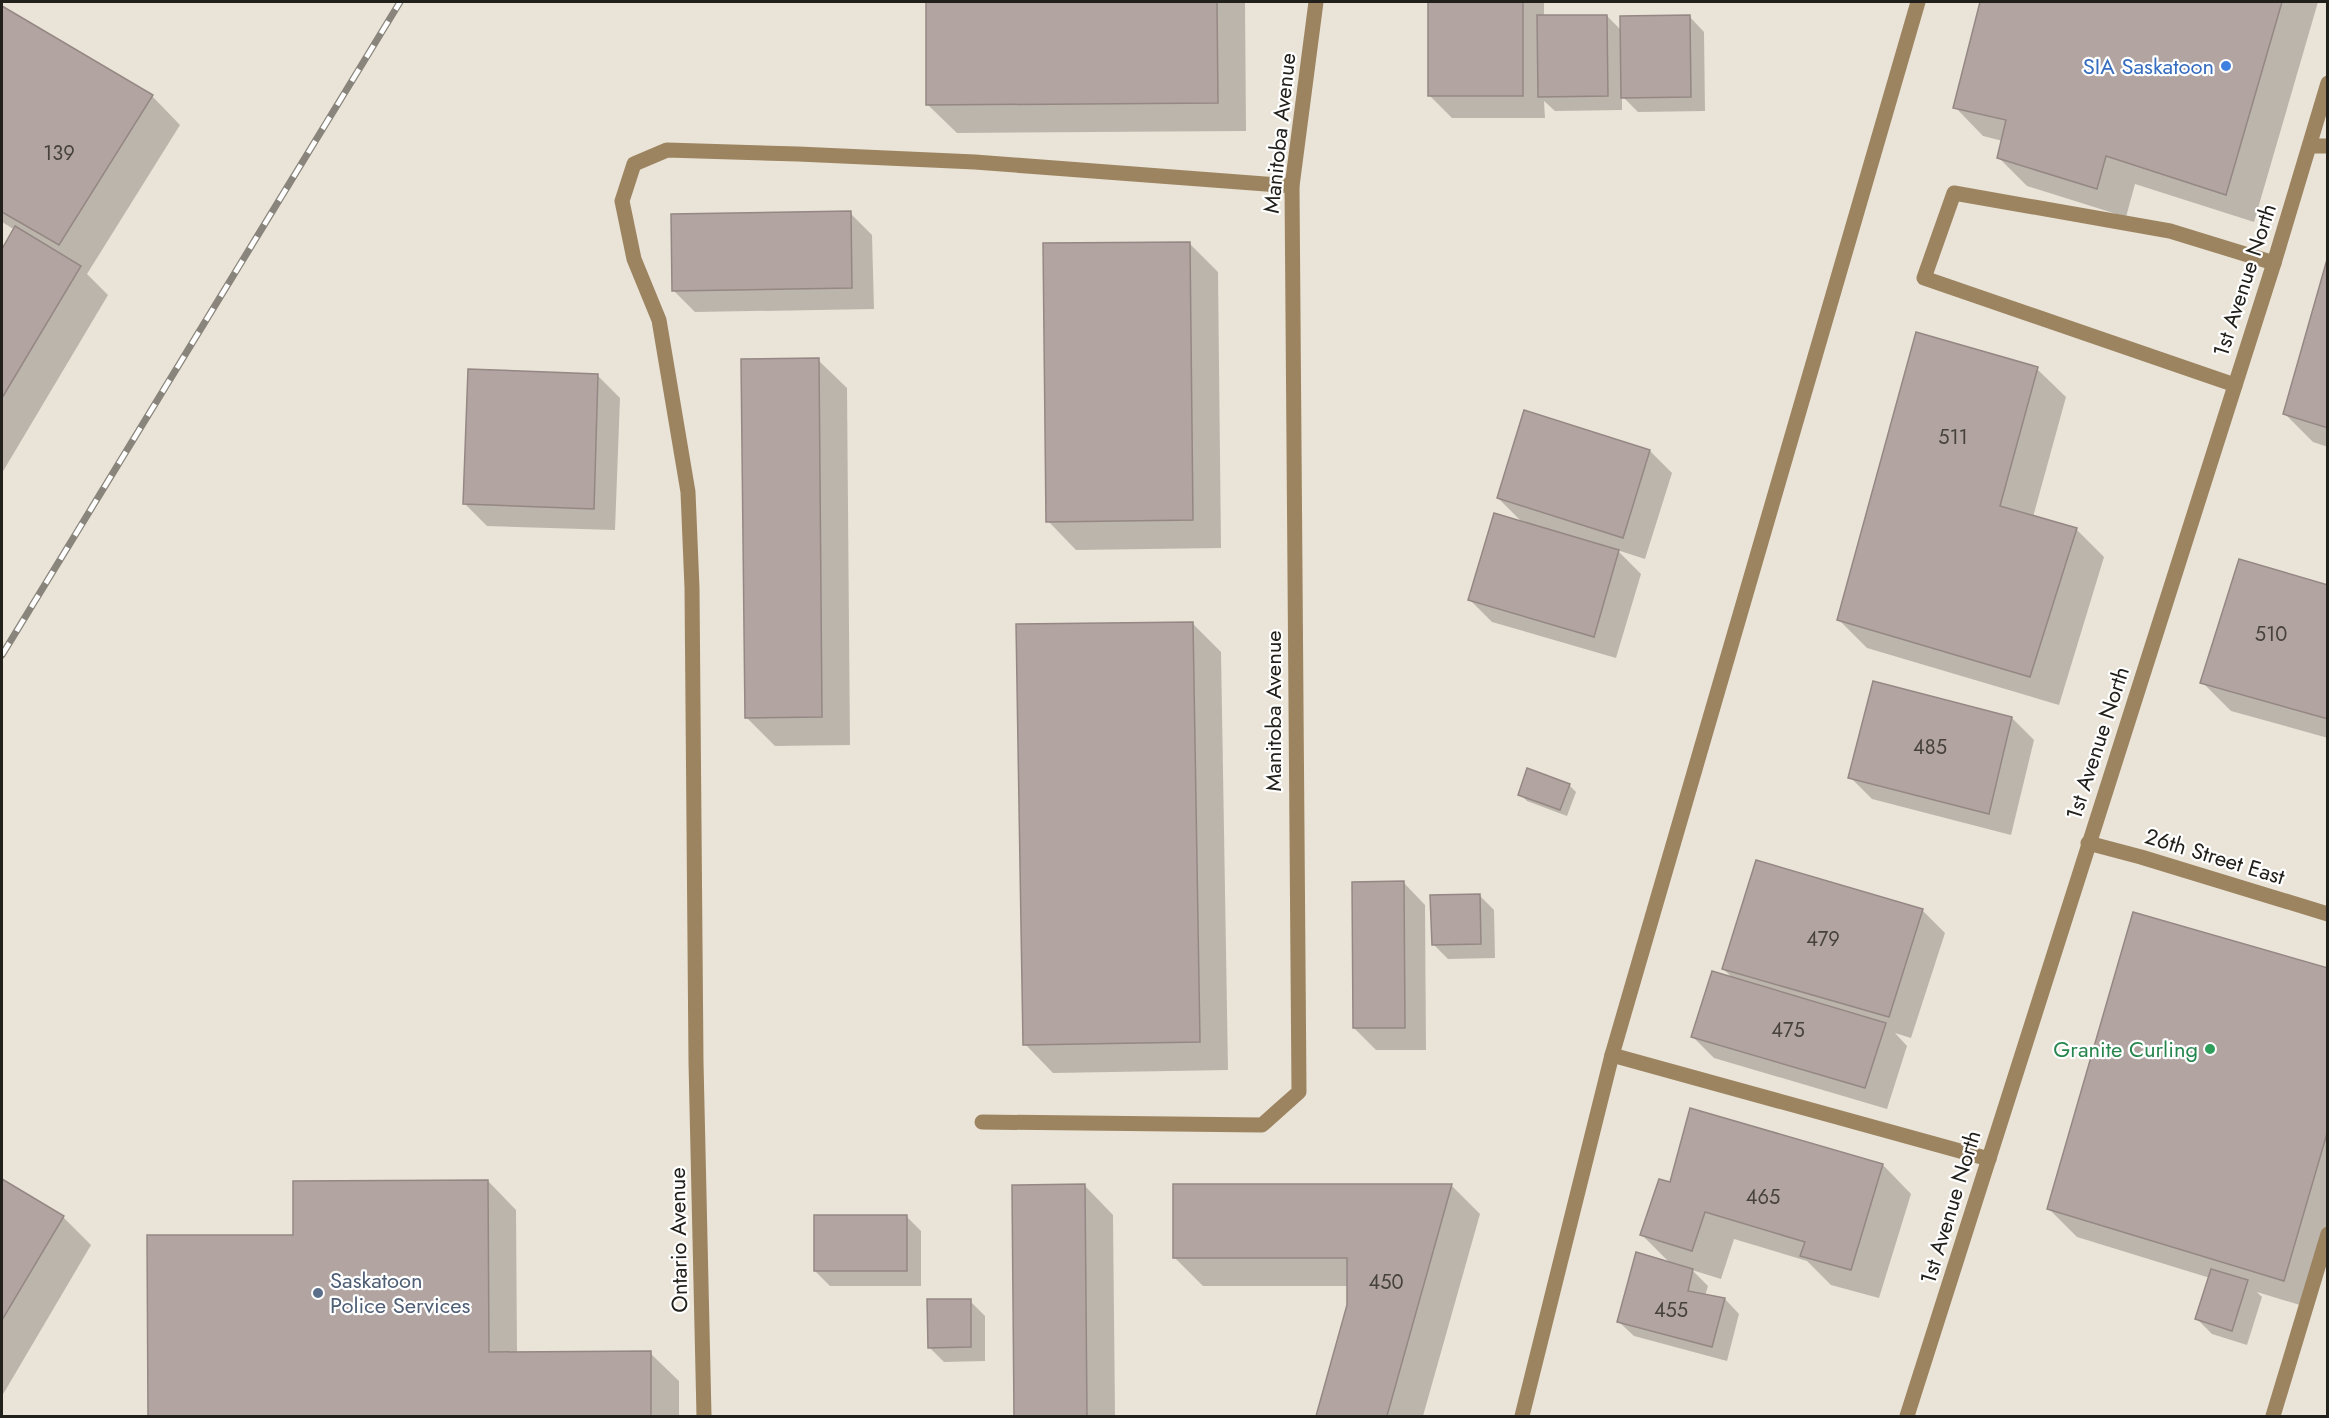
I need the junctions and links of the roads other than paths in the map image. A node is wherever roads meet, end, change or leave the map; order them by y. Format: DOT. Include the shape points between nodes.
graph roads {
  1 [pos="1316,2"];
  2 [pos="1918,2"];
  3 [pos="2328,83"];
  4 [pos="2310,146"];
  5 [pos="2328,146"];
  6 [pos="1292,186"];
  7 [pos="2274,263"];
  8 [pos="2235,386"];
  9 [pos="2088,843"];
  10 [pos="2328,914"];
  11 [pos="1612,1055"];
  12 [pos="982,1122"];
  13 [pos="1989,1158"];
  14 [pos="2328,1234"];
  15 [pos="704,1416"];
  16 [pos="1522,1416"];
  17 [pos="1908,1416"];
  18 [pos="2273,1416"];
  1 -- 6 [label="street, Manitoba Avenue"];
  2 -- 11 [label="street"];
  3 -- 4 [label="street, 1st Avenue North"];
  4 -- 5 [label="street"];
  4 -- 7 [label="street, 1st Avenue North"];
  6 -- 12 [label="street, Manitoba Avenue" via="1299,1092 1262,1125"];
  6 -- 15 [label="street, Ontario Avenue" via="975,162 798,154 668,150 634,164 622,201 634,259 659,320 688,492"];
  7 -- 8 [label="street, 1st Avenue North"];
  7 -- 8 [label="street" via="2170,231 1954,193 1924,279"];
  8 -- 9 [label="street, 1st Avenue North"];
  9 -- 10 [label="street, 26th Street East"];
  9 -- 13 [label="street, 1st Avenue North"];
  11 -- 13 [label="street"];
  11 -- 16 [label="street"];
  13 -- 17 [label="street, 1st Avenue North"];
  14 -- 18 [label="street"];
}
